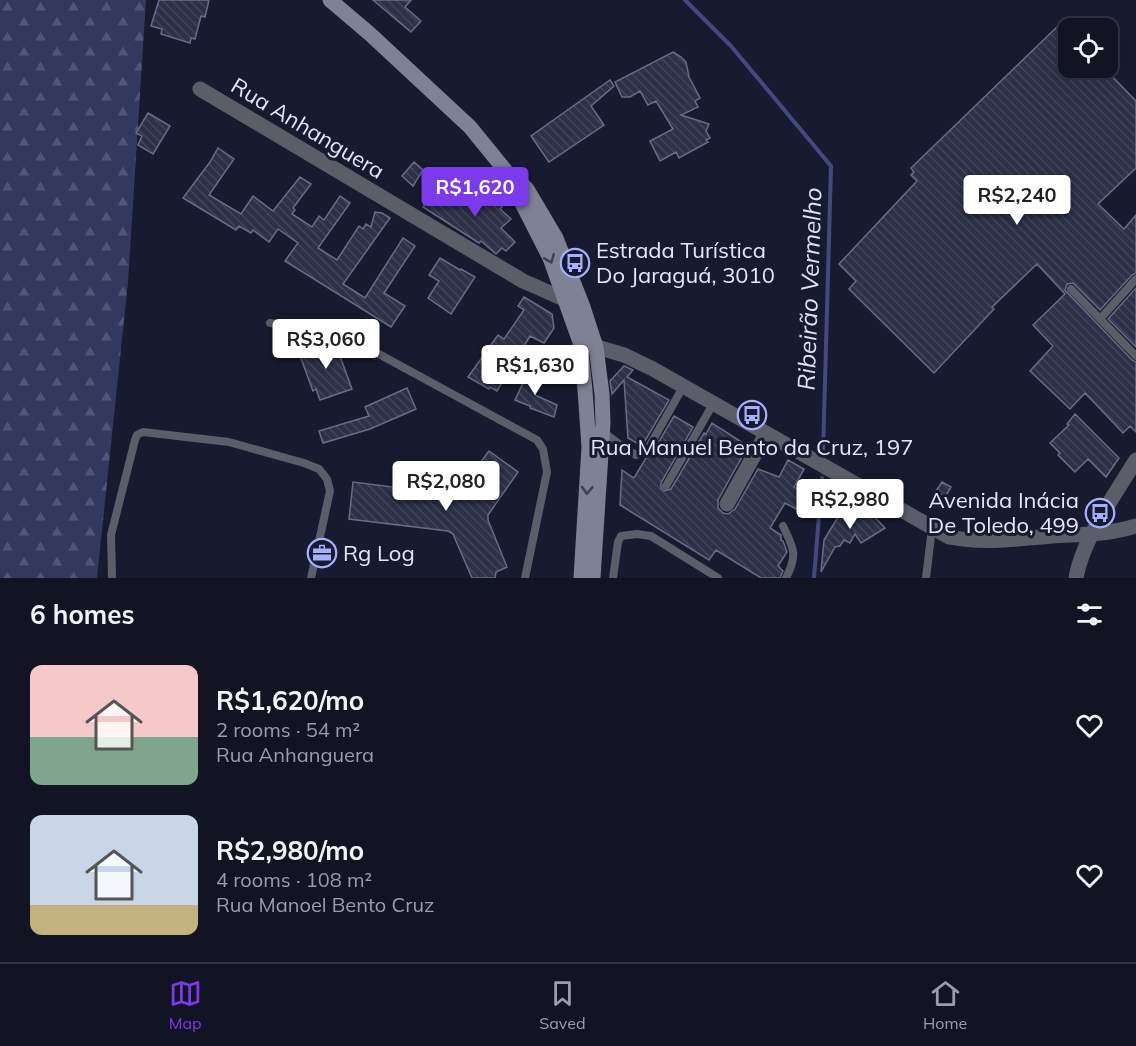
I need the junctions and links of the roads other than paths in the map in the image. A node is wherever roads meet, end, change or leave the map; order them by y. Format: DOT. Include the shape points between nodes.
graph roads {
  1 [pos="330,0"];
  2 [pos="200,89"];
  3 [pos="505,170"];
  4 [pos="1136,279"];
  5 [pos="1071,289"];
  6 [pos="566,301"];
  7 [pos="583,307"];
  8 [pos="1100,320"];
  9 [pos="270,323"];
  10 [pos="580,342"];
  11 [pos="596,347"];
  12 [pos="1136,356"];
  13 [pos="683,387"];
  14 [pos="714,404"];
  15 [pos="602,431"];
  16 [pos="766,434"];
  17 [pos="1136,460"];
  18 [pos="666,486"];
  19 [pos="727,504"];
  20 [pos="783,526"];
  21 [pos="1136,526"];
  22 [pos="932,528"];
  23 [pos="1092,535"];
  24 [pos="112,578"];
  25 [pos="311,578"];
  26 [pos="525,578"];
  27 [pos="580,578"];
  28 [pos="592,578"];
  29 [pos="613,578"];
  30 [pos="717,578"];
  31 [pos="786,578"];
  32 [pos="926,578"];
  33 [pos="1076,578"];
  1 -- 3 [label="main road" via="470,127"];
  2 -- 6 [label="street, Rua Anhanguera" via="523,281"];
  3 -- 6 [label="main road, one-way" via="541,238"];
  3 -- 7 [label="main road" via="527,189 543,213"];
  4 -- 8 [label="lane"];
  5 -- 8 [label="lane"];
  6 -- 7 [label="street, Rua Anhanguera"];
  6 -- 10 [label="main road"];
  7 -- 11 [label="main road"];
  8 -- 12 [label="lane"];
  9 -- 26 [label="lane" via="323,329 353,340 537,440 543,449 547,472"];
  10 -- 11 [label="street"];
  10 -- 27 [label="main road, one-way" via="590,447"];
  11 -- 13 [label="street" via="624,355"];
  11 -- 15 [label="main road"];
  13 -- 14 [label="street"];
  13 -- 15 [label="lane" via="646,452 636,455"];
  14 -- 16 [label="street"];
  14 -- 18 [label="lane"];
  15 -- 28 [label="main road"];
  16 -- 19 [label="street"];
  16 -- 22 [label="street"];
  17 -- 23 [label="street"];
  20 -- 31 [label="lane" via="794,552"];
  21 -- 23 [label="street"];
  22 -- 23 [label="street" via="949,537 979,541"];
  22 -- 32 [label="lane"];
  23 -- 33 [label="street"];
  24 -- 25 [label="lane" via="111,535 135,440 143,432 229,442 319,469 330,491"];
  29 -- 30 [label="lane" via="621,536 637,534 651,536"];
}
